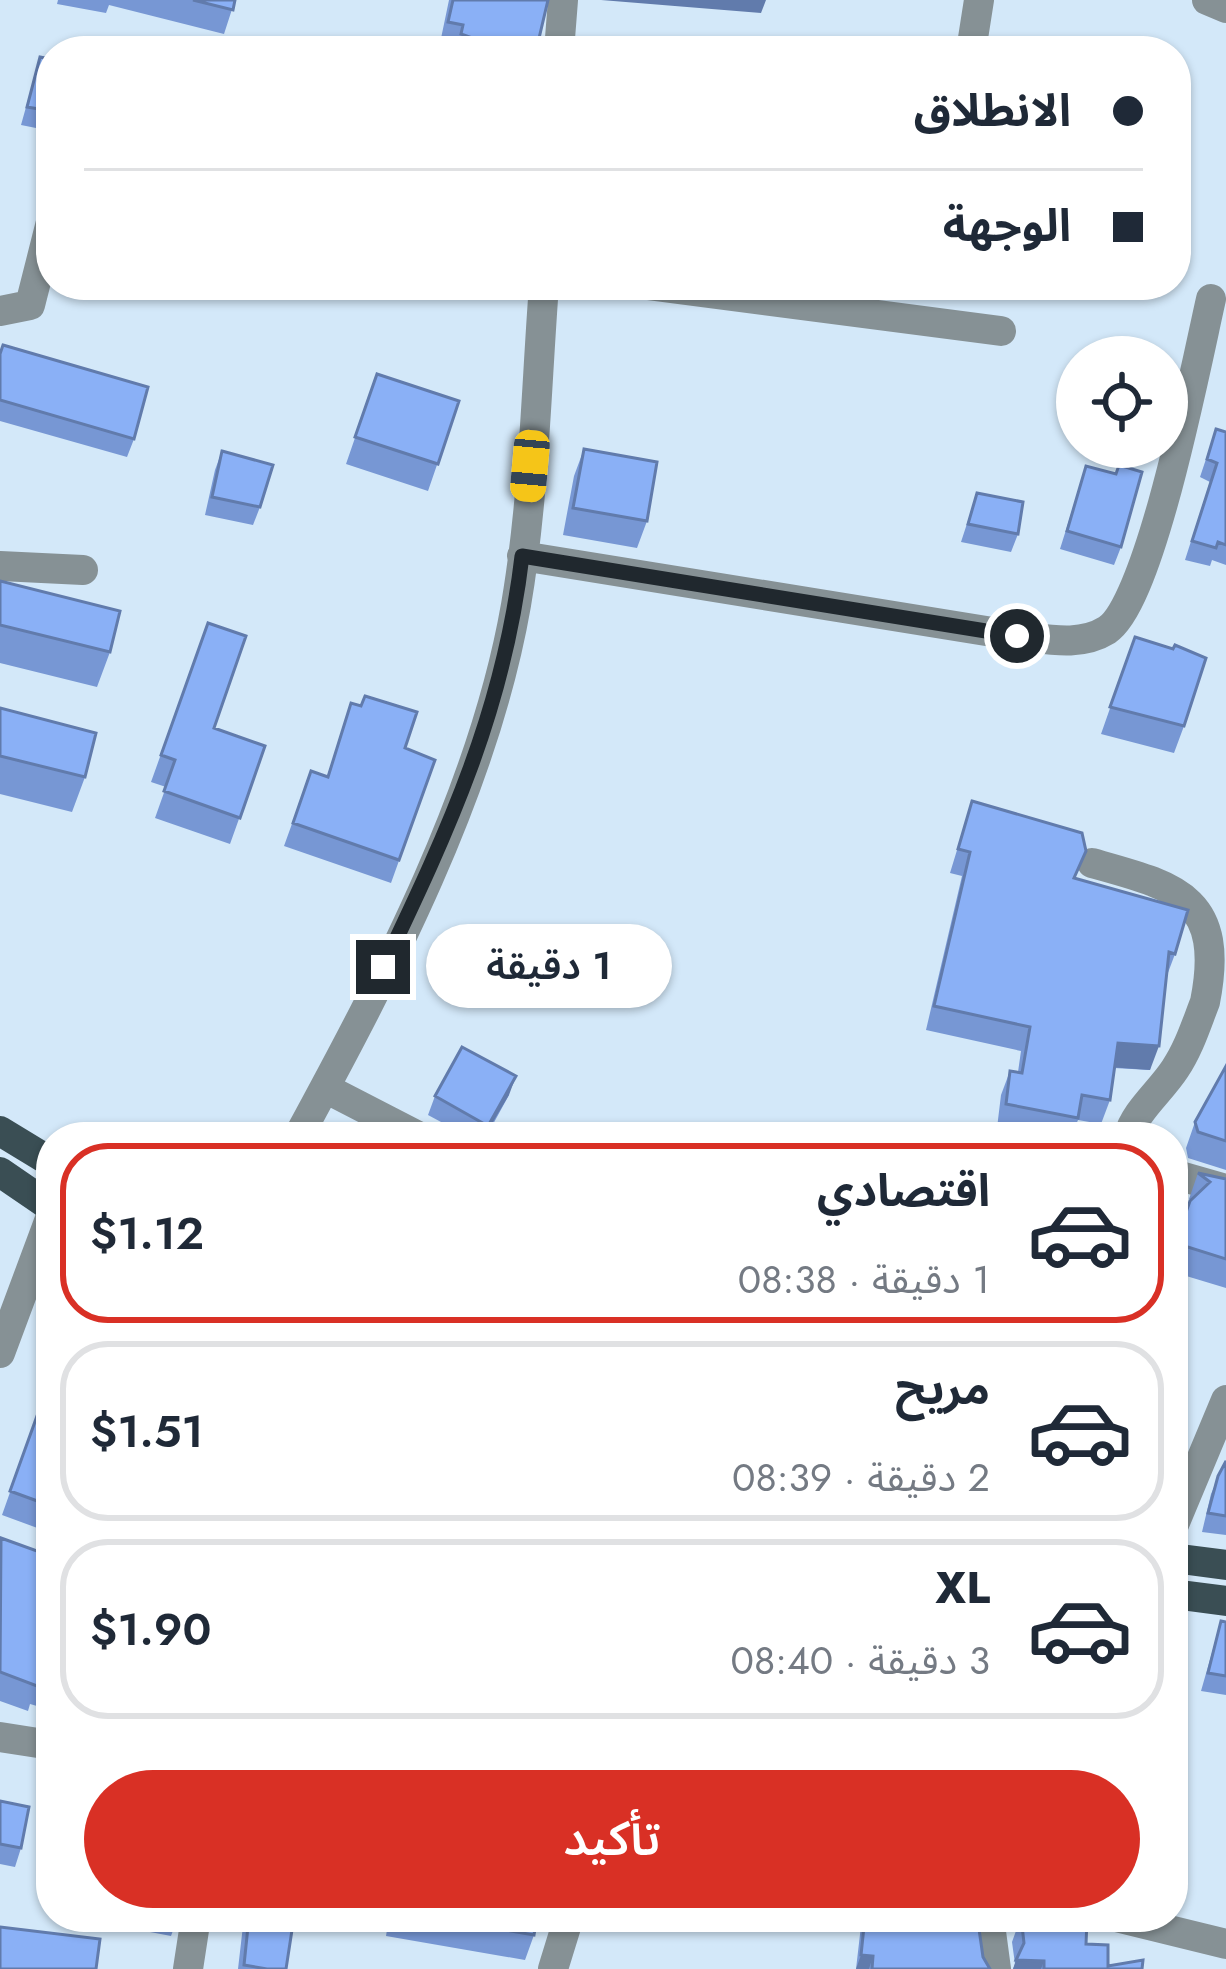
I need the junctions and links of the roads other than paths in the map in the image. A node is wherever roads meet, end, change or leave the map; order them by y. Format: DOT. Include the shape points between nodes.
graph roads {
  1 [pos="563,0"];
  2 [pos="979,0"];
  3 [pos="1207,0"];
  4 [pos="1226,8"];
  5 [pos="560,36"];
  6 [pos="973,36"];
  7 [pos="36,281"];
  8 [pos="1211,299"];
  9 [pos="543,300"];
  10 [pos="762,300"];
  11 [pos="0,311"];
  12 [pos="1000,331"];
  13 [pos="522,556"];
  14 [pos="0,566"];
  15 [pos="82,570"];
  16 [pos="1092,862"];
  17 [pos="325,1088"];
  18 [pos="306,1122"];
  19 [pos="391,1122"];
  20 [pos="1135,1122"];
  21 [pos="0,1132"];
  22 [pos="36,1153"];
  23 [pos="0,1172"];
  24 [pos="1188,1178"];
  25 [pos="1226,1189"];
  26 [pos="36,1200"];
  27 [pos="36,1253"];
  28 [pos="0,1352"];
  29 [pos="1226,1400"];
  30 [pos="1188,1491"];
  31 [pos="1188,1560"];
  32 [pos="1226,1565"];
  33 [pos="1188,1596"];
  34 [pos="1226,1600"];
  35 [pos="0,1737"];
  36 [pos="36,1743"];
  37 [pos="194,1932"];
  38 [pos="564,1932"];
  39 [pos="991,1932"];
  40 [pos="1177,1932"];
  41 [pos="1226,1944"];
  42 [pos="188,1969"];
  43 [pos="553,1969"];
  44 [pos="996,1969"];
  1 -- 5 [label="street"];
  2 -- 6 [label="street"];
  3 -- 4 [label="street"];
  7 -- 11 [label="street" via="30,305"];
  8 -- 13 [label="street" via="1132,597 1112,627 1090,639 962,628"];
  9 -- 13 [label="street"];
  10 -- 12 [label="street"];
  13 -- 17 [label="street" via="490,714 460,805"];
  14 -- 15 [label="street"];
  16 -- 20 [label="street" via="1184,891 1208,911 1218,938 1219,961 1192,1037"];
  17 -- 18 [label="street"];
  17 -- 19 [label="street"];
  21 -- 22 [label="main road"];
  23 -- 26 [label="main road"];
  24 -- 25 [label="street"];
  27 -- 28 [label="street"];
  29 -- 30 [label="street"];
  31 -- 32 [label="main road"];
  33 -- 34 [label="main road"];
  35 -- 36 [label="street"];
  37 -- 42 [label="street"];
  38 -- 43 [label="street"];
  39 -- 44 [label="street"];
  40 -- 41 [label="street"];
}
